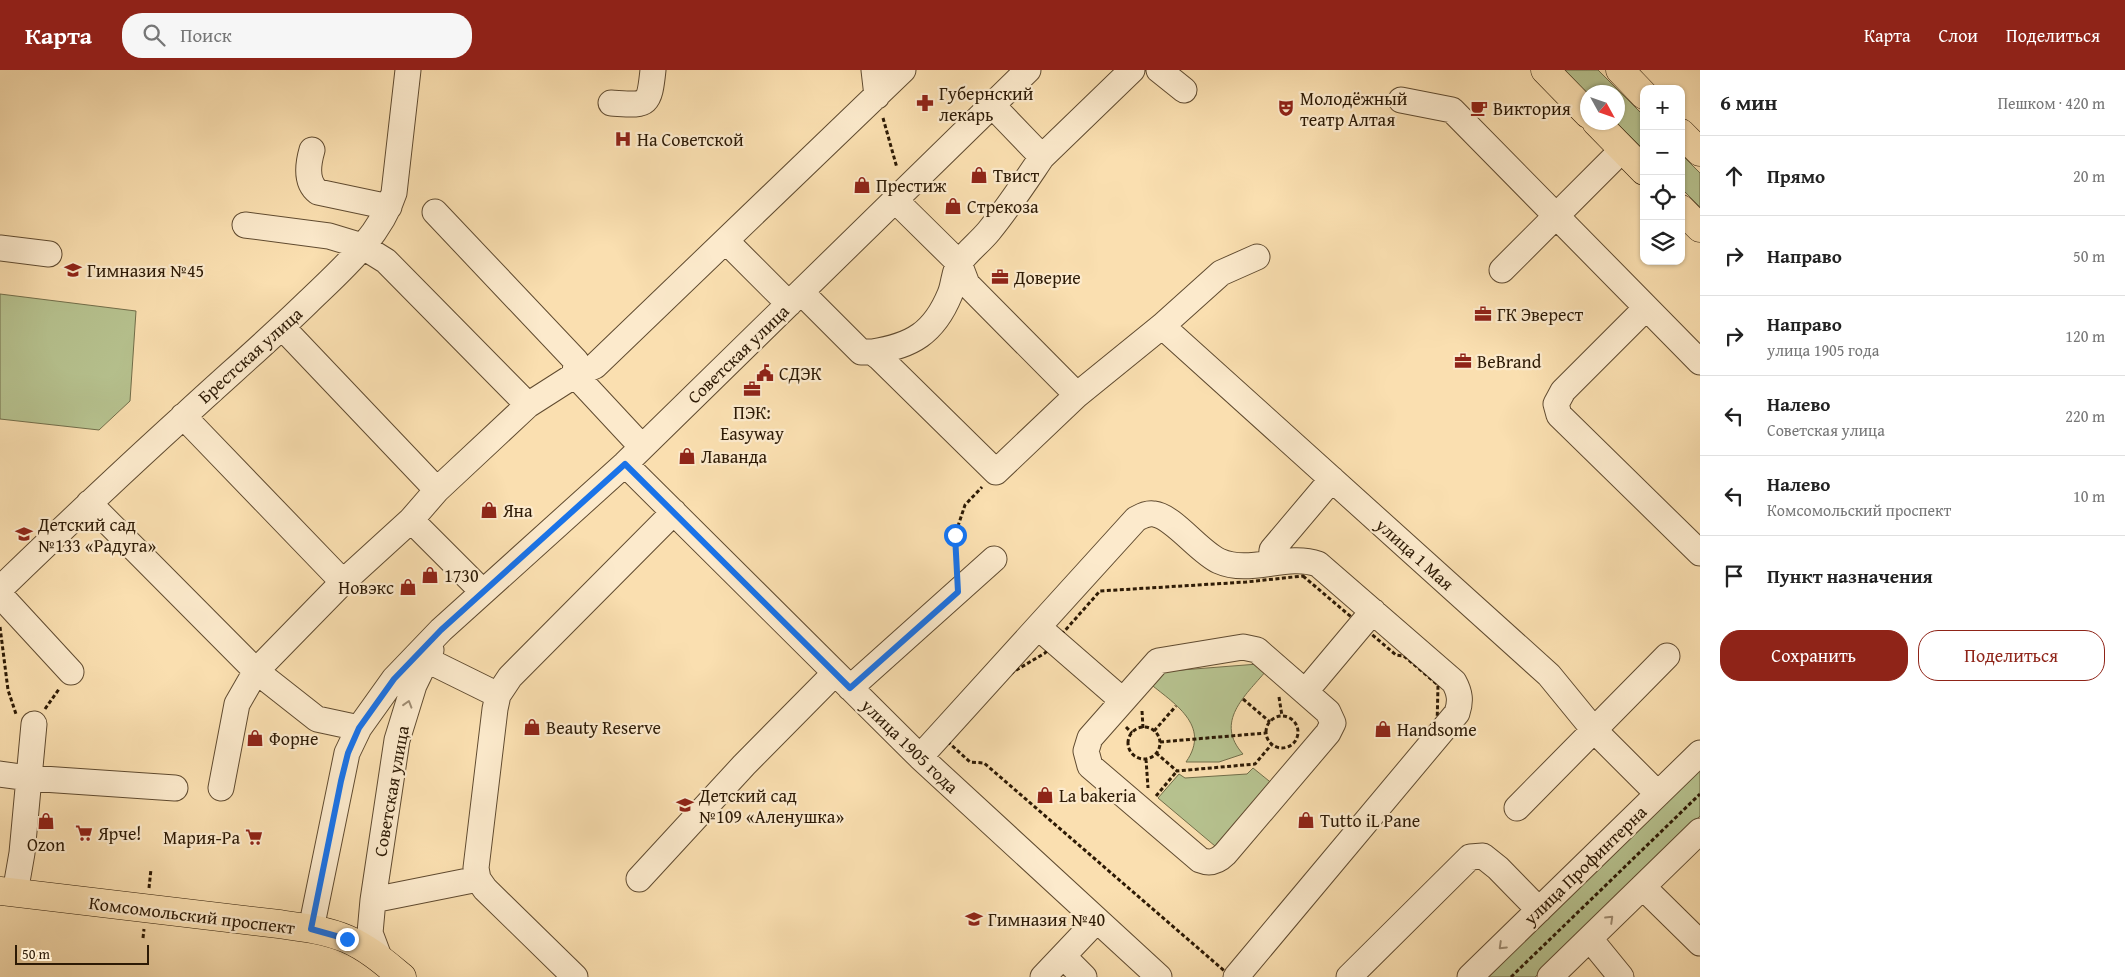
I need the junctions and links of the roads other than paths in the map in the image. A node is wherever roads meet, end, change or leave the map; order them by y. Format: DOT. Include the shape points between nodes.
graph roads {
  1 [pos="408,70"];
  2 [pos="653,70"];
  3 [pos="874,70"];
  4 [pos="903,70"];
  5 [pos="1028,70"];
  6 [pos="1132,70"];
  7 [pos="1159,70"];
  8 [pos="1545,70"];
  9 [pos="1620,70"];
  10 [pos="1184,90"];
  11 [pos="1640,91"];
  12 [pos="877,96"];
  13 [pos="1401,100"];
  14 [pos="611,103"];
  15 [pos="992,105"];
  16 [pos="1580,106"];
  17 [pos="1604,130"];
  18 [pos="1685,137"];
  19 [pos="1623,149"];
  20 [pos="312,150"];
  21 [pos="1700,152"];
  22 [pos="1042,157"];
  23 [pos="1640,167"];
  24 [pos="895,200"];
  25 [pos="390,207"];
  26 [pos="434,212"];
  27 [pos="1685,213"];
  28 [pos="1555,216"];
  29 [pos="245,225"];
  30 [pos="1700,228"];
  31 [pos="726,240"];
  32 [pos="362,246"];
  33 [pos="0,248"];
  34 [pos="49,254"];
  35 [pos="1257,257"];
  36 [pos="959,263"];
  37 [pos="1502,270"];
  38 [pos="795,298"];
  39 [pos="1646,308"];
  40 [pos="1162,326"];
  41 [pos="282,327"];
  42 [pos="872,352"];
  43 [pos="1700,362"];
  44 [pos="575,375"];
  45 [pos="1077,395"];
  46 [pos="528,405"];
  47 [pos="183,416"];
  48 [pos="634,456"];
  49 [pos="1332,479"];
  50 [pos="437,490"];
  51 [pos="89,503"];
  52 [pos="674,512"];
  53 [pos="411,520"];
  54 [pos="1700,553"];
  55 [pos="994,559"];
  56 [pos="1271,563"];
  57 [pos="343,582"];
  58 [pos="0,589"];
  59 [pos="483,592"];
  60 [pos="0,595"];
  61 [pos="1367,618"];
  62 [pos="441,630"];
  63 [pos="1047,634"];
  64 [pos="1667,656"];
  65 [pos="427,660"];
  66 [pos="256,671"];
  67 [pos="71,672"];
  68 [pos="843,681"];
  69 [pos="1305,692"];
  70 [pos="498,695"];
  71 [pos="1121,711"];
  72 [pos="359,728"];
  73 [pos="1594,730"];
  74 [pos="34,732"];
  75 [pos="1700,753"];
  76 [pos="920,757"];
  77 [pos="0,774"];
  78 [pos="28,778"];
  79 [pos="175,788"];
  80 [pos="220,788"];
  81 [pos="1658,794"];
  82 [pos="1517,808"];
  83 [pos="1700,831"];
  84 [pos="478,878"];
  85 [pos="639,879"];
  86 [pos="1643,887"];
  87 [pos="7,892"];
  88 [pos="373,900"];
  89 [pos="1539,910"];
  90 [pos="1097,920"];
  91 [pos="311,929"];
  92 [pos="1590,939"];
  93 [pos="1700,943"];
  94 [pos="1063,956"];
  95 [pos="379,957"];
  96 [pos="402,977"];
  97 [pos="575,977"];
  98 [pos="1043,977"];
  99 [pos="1084,977"];
  100 [pos="1159,977"];
  101 [pos="1236,977"];
  102 [pos="1349,977"];
  103 [pos="1470,977"];
  104 [pos="1550,977"];
  105 [pos="1621,977"];
  1 -- 25 [label="street, Брестская улица"];
  2 -- 14 [label="street" via="646,102 640,105"];
  3 -- 12 [label="street"];
  4 -- 12 [label="street"];
  5 -- 15 [label="street, Советская улица"];
  6 -- 22 [label="street"];
  7 -- 10 [label="street"];
  8 -- 16 [label="main road"];
  9 -- 11 [label="main road"];
  12 -- 31 [label="street"];
  13 -- 28 [label="street" via="1452,110"];
  15 -- 22 [label="street"];
  15 -- 24 [label="street, Советская улица"];
  17 -- 19 [label="main road"];
  18 -- 21 [label="main road"];
  19 -- 23 [label="main road"];
  19 -- 28 [label="street"];
  20 -- 25 [label="street" via="310,183 318,192"];
  22 -- 36 [label="street" via="1006,210"];
  24 -- 36 [label="street"];
  24 -- 38 [label="street, Советская улица"];
  25 -- 32 [label="street, Брестская улица"];
  26 -- 44 [label="street" via="576,361"];
  27 -- 30 [label="main road"];
  28 -- 37 [label="street"];
  28 -- 39 [label="street"];
  29 -- 32 [label="street" via="329,236"];
  31 -- 38 [label="street"];
  31 -- 44 [label="street" via="596,366"];
  32 -- 41 [label="street, Брестская улица"];
  32 -- 46 [label="street" via="386,262"];
  33 -- 34 [label="street"];
  35 -- 40 [label="street" via="1221,273"];
  36 -- 42 [label="street" via="950,294 928,330 912,342"];
  36 -- 45 [label="street" via="967,284"];
  38 -- 42 [label="street" via="861,352"];
  38 -- 48 [label="street, Советская улица"];
  39 -- 43 [label="street"];
  39 -- 54 [label="street" via="1563,391 1556,404 1558,415"];
  40 -- 45 [label="street"];
  40 -- 49 [label="street, улица 1 Мая"];
  41 -- 47 [label="street, Брестская улица"];
  41 -- 50 [label="street"];
  42 -- 45 [label="street" via="996,472"];
  44 -- 46 [label="street"];
  44 -- 48 [label="street, улица 1905 года"];
  46 -- 50 [label="street"];
  47 -- 51 [label="street, Брестская улица"];
  47 -- 57 [label="street"];
  48 -- 52 [label="street, улица 1905 года"];
  48 -- 59 [label="street, Советская улица"];
  49 -- 56 [label="street" via="1272,550"];
  49 -- 73 [label="street, улица 1 Мая" via="1549,675"];
  50 -- 53 [label="street"];
  51 -- 58 [label="street, Брестская улица"];
  51 -- 66 [label="street"];
  52 -- 68 [label="street, улица 1905 года"];
  52 -- 70 [label="street" via="510,677"];
  53 -- 57 [label="street"];
  53 -- 59 [label="street"];
  55 -- 68 [label="street" via="958,592"];
  56 -- 61 [label="street" via="1298,560 1318,564"];
  56 -- 63 [label="street" via="1223,563 1161,515 1145,514 1136,519"];
  57 -- 66 [label="street"];
  59 -- 62 [label="street, Советская улица"];
  60 -- 67 [label="street"];
  61 -- 69 [label="street"];
  61 -- 101 [label="street" via="1454,682 1460,697 1457,713"];
  62 -- 65 [label="street, Советская улица"];
  62 -- 72 [label="street, Советская улица" via="394,679"];
  63 -- 71 [label="street"];
  63 -- 76 [label="street"];
  64 -- 73 [label="street"];
  65 -- 70 [label="street"];
  88 -- 65 [label="street, Советская улица, one-way" via="397,740 414,685"];
  66 -- 72 [label="street" via="316,719"];
  66 -- 80 [label="street" via="237,704"];
  68 -- 76 [label="street, улица 1905 года"];
  68 -- 85 [label="street" via="744,765"];
  69 -- 71 [label="street" via="1257,650 1243,647 1158,660"];
  69 -- 71 [label="street" via="1331,716 1332,728 1225,854 1213,862 1200,860 1090,766 1087,743"];
  70 -- 84 [label="street" via="476,868"];
  72 -- 91 [label="street, Советская улица" via="341,781"];
  73 -- 81 [label="street, улица 1 Мая"];
  73 -- 82 [label="street"];
  74 -- 78 [label="street"];
  75 -- 81 [label="street, улица Профинтерна"];
  76 -- 90 [label="street, улица 1905 года"];
  77 -- 78 [label="street"];
  78 -- 79 [label="street"];
  78 -- 87 [label="street" via="22,853"];
  81 -- 89 [label="street, улица Профинтерна"];
  83 -- 86 [label="street"];
  84 -- 88 [label="street"];
  84 -- 97 [label="street" via="485,889"];
  92 -- 86 [label="street, one-way"];
  86 -- 93 [label="street"];
  87 -- 91 [label="main road, Комсомольский проспект"];
  88 -- 95 [label="street, Советская улица" via="370,933"];
  89 -- 102 [label="street" via="1483,856 1470,857"];
  89 -- 103 [label="street, улица Профинтерна, one-way"];
  90 -- 94 [label="street"];
  90 -- 100 [label="street, улица 1905 года"];
  91 -- 95 [label="main road, Комсомольский проспект" via="347,939"];
  92 -- 104 [label="street"];
  92 -- 105 [label="street"];
  94 -- 98 [label="street"];
  94 -- 99 [label="street"];
  95 -- 96 [label="main road, Комсомольский проспект"];
}
